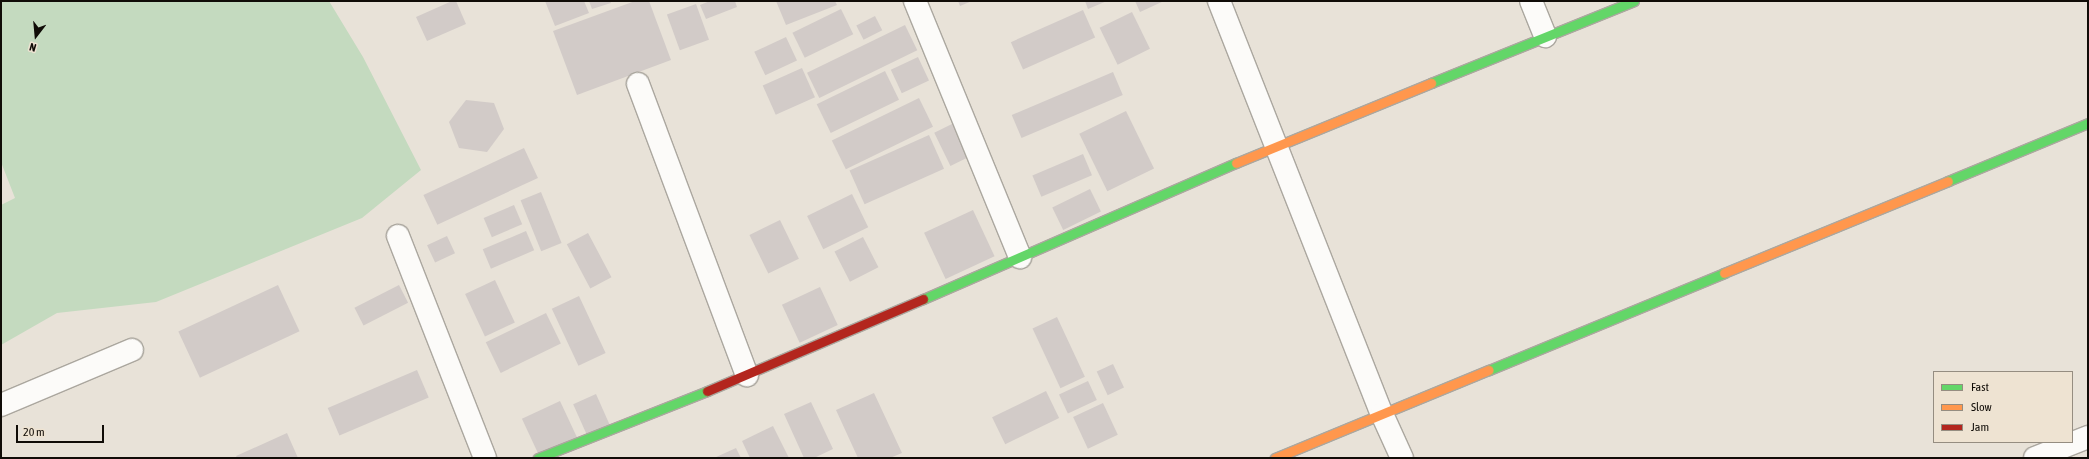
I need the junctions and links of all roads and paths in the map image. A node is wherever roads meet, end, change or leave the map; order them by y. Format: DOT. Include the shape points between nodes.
graph roads {
  1 [pos="915,1"];
  2 [pos="1218,1"];
  3 [pos="1530,1"];
  4 [pos="1634,1"];
  5 [pos="1545,36"];
  6 [pos="638,84"];
  7 [pos="2088,123"];
  8 [pos="1275,146"];
  9 [pos="398,236"];
  10 [pos="1020,257"];
  11 [pos="132,350"];
  12 [pos="747,375"];
  13 [pos="1,405"];
  14 [pos="1382,414"];
  15 [pos="2088,437"];
  16 [pos="2073,443"];
  17 [pos="2073,443"];
  18 [pos="485,458"];
  19 [pos="538,458"];
  20 [pos="1275,458"];
  21 [pos="1402,458"];
  22 [pos="2035,458"];
  1 -- 10 [label="street"];
  2 -- 8 [label="street"];
  3 -- 5 [label="street"];
  4 -- 5 [label="street"];
  5 -- 8 [label="street"];
  6 -- 12 [label="street"];
  7 -- 14 [label="street"];
  8 -- 10 [label="street"];
  8 -- 14 [label="street"];
  9 -- 18 [label="street"];
  10 -- 12 [label="street"];
  11 -- 13 [label="street"];
  12 -- 19 [label="street"];
  14 -- 20 [label="street"];
  14 -- 21 [label="street"];
  15 -- 16 [label="street"];
  17 -- 22 [label="street"];
}
